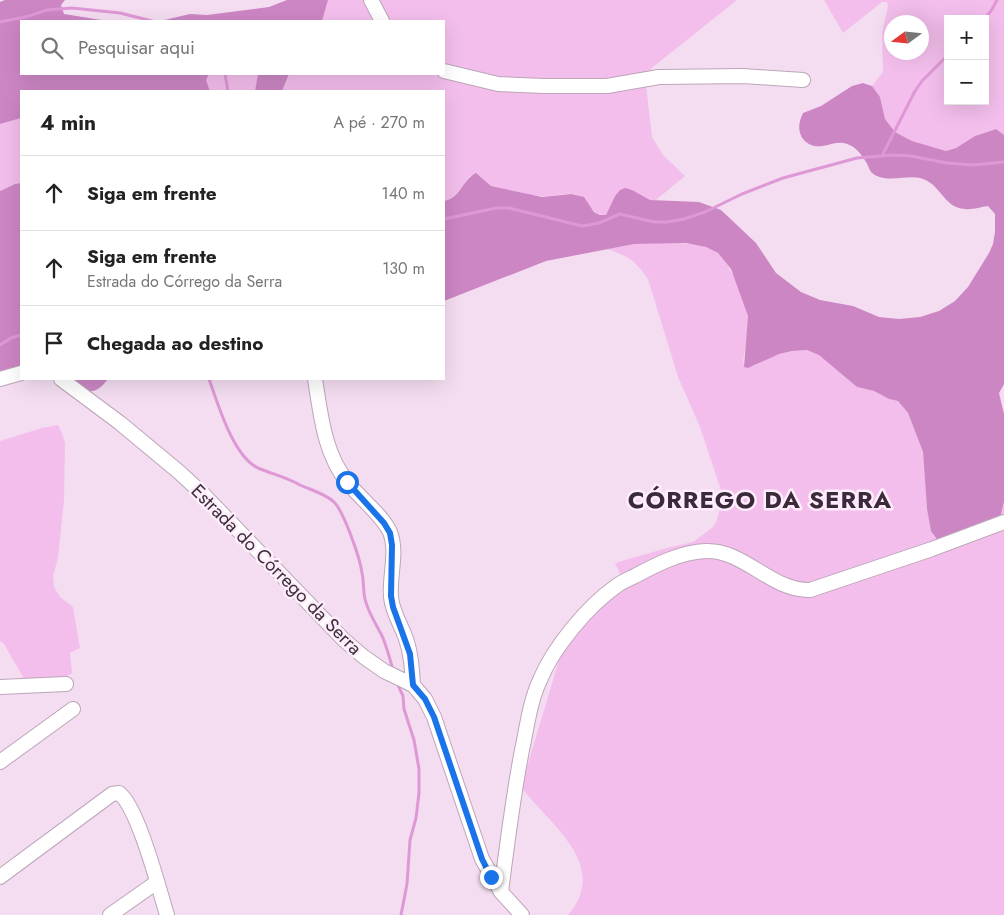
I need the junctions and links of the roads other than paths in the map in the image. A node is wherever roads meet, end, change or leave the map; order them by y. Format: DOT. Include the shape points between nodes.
graph roads {
  1 [pos="371,0"];
  2 [pos="381,20"];
  3 [pos="445,71"];
  4 [pos="803,80"];
  5 [pos="20,373"];
  6 [pos="0,379"];
  7 [pos="62,380"];
  8 [pos="315,380"];
  9 [pos="1004,522"];
  10 [pos="407,682"];
  11 [pos="66,684"];
  12 [pos="0,687"];
  13 [pos="73,709"];
  14 [pos="0,762"];
  15 [pos="0,877"];
  16 [pos="157,882"];
  17 [pos="500,892"];
  18 [pos="110,915"];
  19 [pos="167,915"];
  20 [pos="522,915"];
  1 -- 2 [label="street"];
  3 -- 4 [label="street" via="498,84 544,86 607,86 659,77 743,76"];
  5 -- 6 [label="street"];
  7 -- 10 [label="street, Estrada do Córrego da Serra" via="179,472 364,658"];
  8 -- 10 [label="street" via="325,439 335,463 390,533 391,596 410,654"];
  9 -- 17 [label="street" via="810,590 789,587 720,551 688,553 661,562 616,586 567,636 552,655 539,681 512,803"];
  10 -- 17 [label="street, Estrada do Córrego da Serra" via="425,699 434,717 482,859"];
  11 -- 12 [label="street"];
  13 -- 14 [label="street"];
  15 -- 16 [label="street" via="112,794 119,793 137,823"];
  16 -- 18 [label="street"];
  16 -- 19 [label="street"];
  17 -- 20 [label="street, Estrada do Córrego da Serra"];
}
